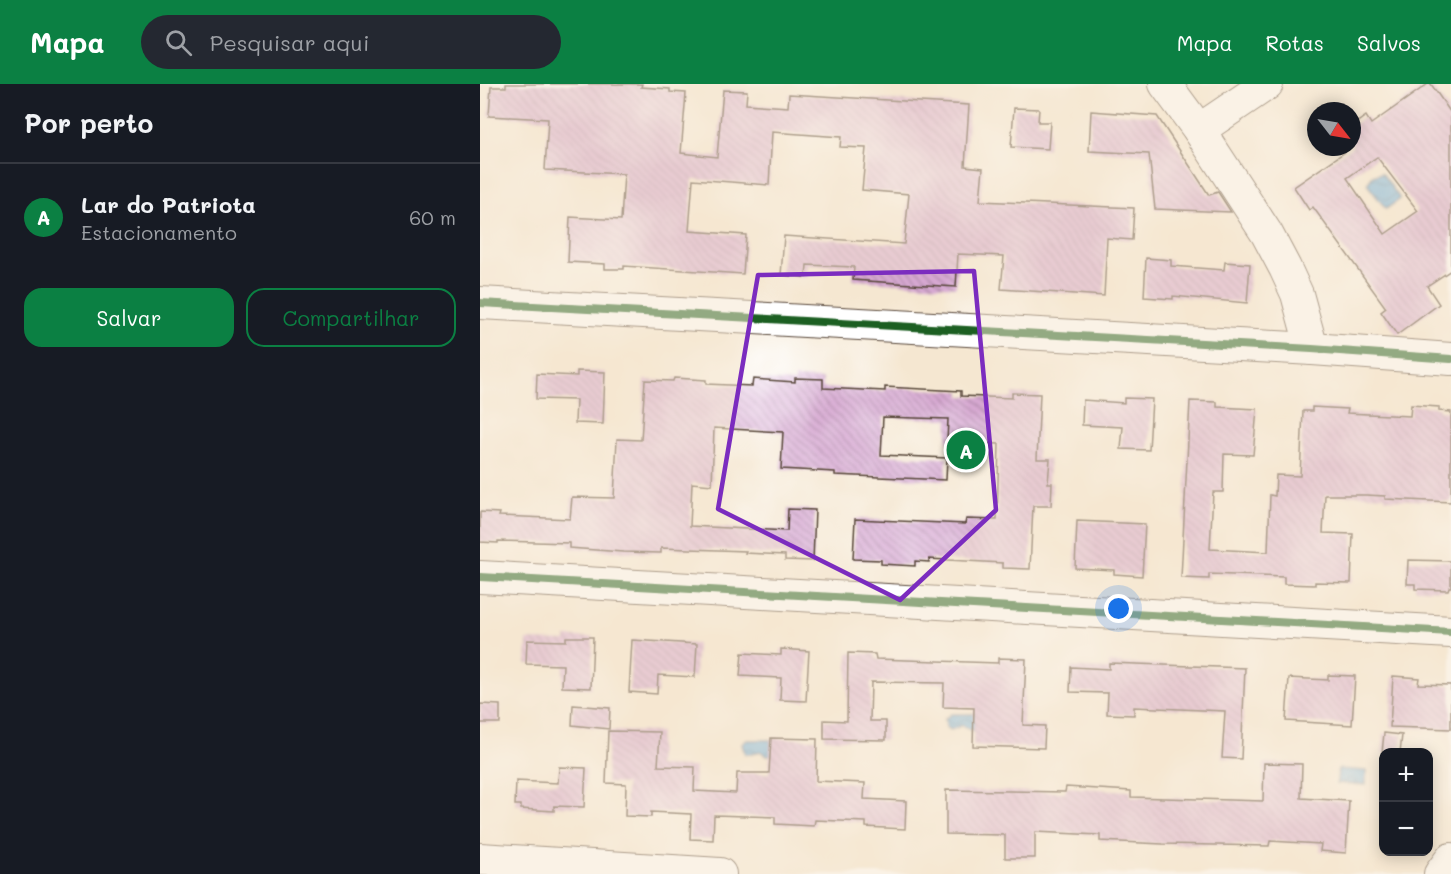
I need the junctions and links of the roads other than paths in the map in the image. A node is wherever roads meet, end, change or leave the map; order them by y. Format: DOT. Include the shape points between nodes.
graph roads {
  1 [pos="1165,84"];
  2 [pos="1267,84"];
  3 [pos="1199,130"];
  4 [pos="480,303"];
  5 [pos="1312,349"];
  6 [pos="1451,359"];
  7 [pos="480,577"];
  8 [pos="1451,632"];
  9 [pos="480,859"];
  10 [pos="1451,859"];
  11 [pos="720,874"];
  12 [pos="1440,874"];
  1 -- 3 [label="street"];
  2 -- 3 [label="street"];
  3 -- 5 [label="street" via="1285,268 1297,294"];
  4 -- 5 [label="street"];
  5 -- 6 [label="street"];
  7 -- 8 [label="street"];
  9 -- 11 [label="street"];
  10 -- 12 [label="street"];
}
